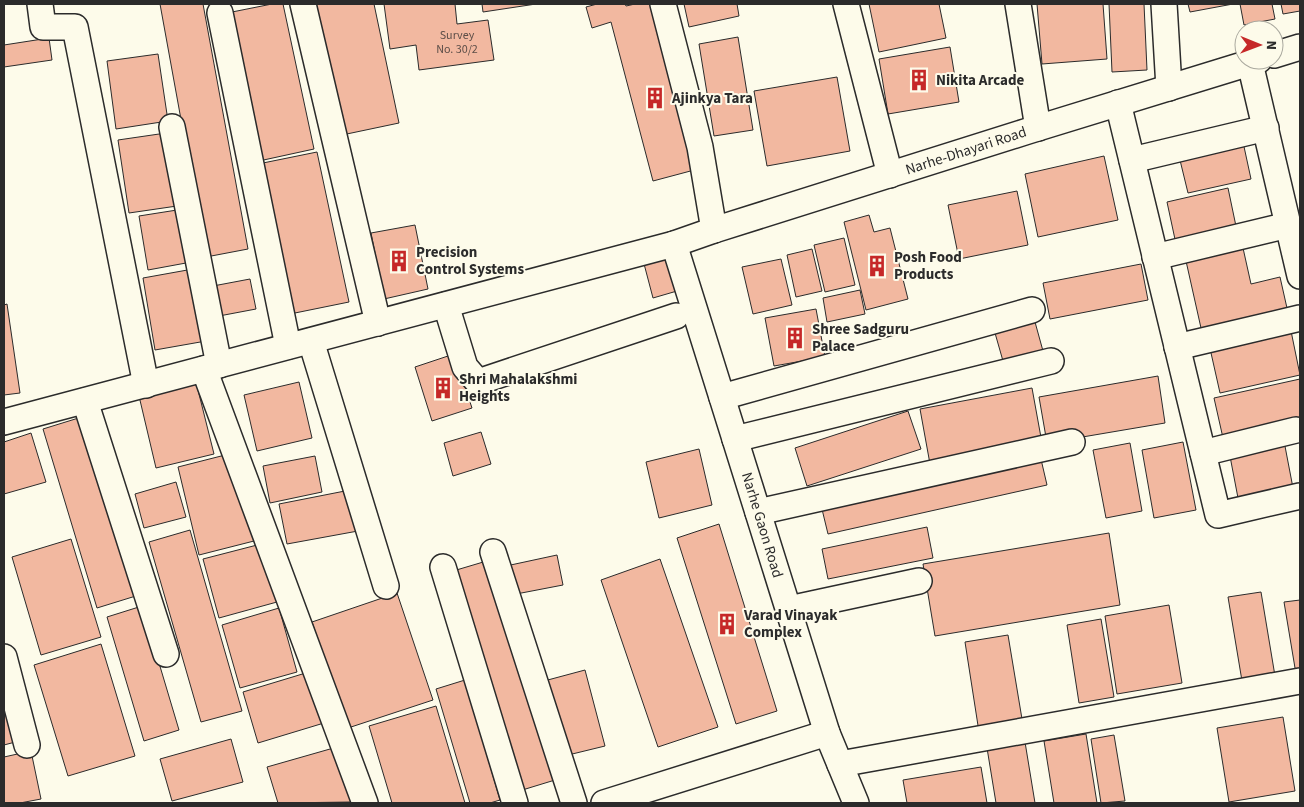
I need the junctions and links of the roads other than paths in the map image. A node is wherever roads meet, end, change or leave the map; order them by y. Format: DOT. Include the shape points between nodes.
graph roads {
  1 [pos="40,4"];
  2 [pos="303,4"];
  3 [pos="663,4"];
  4 [pos="846,4"];
  5 [pos="1018,4"];
  6 [pos="1164,4"];
  7 [pos="220,13"];
  8 [pos="1300,47"];
  9 [pos="1284,52"];
  10 [pos="1234,67"];
  11 [pos="1256,70"];
  12 [pos="1169,88"];
  13 [pos="1118,103"];
  14 [pos="172,127"];
  15 [pos="1038,128"];
  16 [pos="1266,128"];
  17 [pos="1132,160"];
  18 [pos="890,175"];
  19 [pos="1288,226"];
  20 [pos="714,230"];
  21 [pos="674,244"];
  22 [pos="1155,257"];
  23 [pos="1300,276"];
  24 [pos="446,305"];
  25 [pos="1032,310"];
  26 [pos="676,316"];
  27 [pos="1300,318"];
  28 [pos="378,323"];
  29 [pos="300,343"];
  30 [pos="1177,347"];
  31 [pos="1051,361"];
  32 [pos="211,367"];
  33 [pos="146,385"];
  34 [pos="722,397"];
  35 [pos="85,401"];
  36 [pos="4,422"];
  37 [pos="1296,430"];
  38 [pos="735,439"];
  39 [pos="1072,442"];
  40 [pos="1203,453"];
  41 [pos="1300,496"];
  42 [pos="758,512"];
  43 [pos="493,552"];
  44 [pos="443,567"];
  45 [pos="919,580"];
  46 [pos="386,586"];
  47 [pos="789,609"];
  48 [pos="166,654"];
  49 [pos="4,657"];
  50 [pos="1300,681"];
  51 [pos="827,733"];
  52 [pos="27,745"];
  53 [pos="840,764"];
  54 [pos="366,803"];
  55 [pos="515,803"];
  56 [pos="574,803"];
  57 [pos="604,803"];
  58 [pos="856,803"];
  1 -- 33 [label="street" via="43,27 75,27"];
  2 -- 28 [label="street"];
  3 -- 20 [label="street" via="700,147"];
  4 -- 18 [label="street"];
  5 -- 15 [label="street"];
  6 -- 12 [label="street"];
  7 -- 29 [label="street"];
  8 -- 9 [label="street"];
  10 -- 12 [label="street, Narhe-Dhayari Road"];
  11 -- 16 [label="street"];
  12 -- 13 [label="street, Narhe-Dhayari Road"];
  13 -- 15 [label="street, Narhe-Dhayari Road"];
  13 -- 17 [label="street"];
  14 -- 32 [label="street"];
  15 -- 18 [label="street, Narhe-Dhayari Road"];
  16 -- 17 [label="street"];
  16 -- 19 [label="street"];
  17 -- 22 [label="street"];
  18 -- 20 [label="street, Narhe-Dhayari Road"];
  19 -- 22 [label="street"];
  19 -- 23 [label="street"];
  20 -- 21 [label="street, Narhe-Dhayari Road"];
  21 -- 24 [label="street, Narhe-Dhayari Road"];
  21 -- 34 [label="street, Narhe Gaon Road"];
  22 -- 30 [label="street"];
  24 -- 26 [label="street" via="465,367 478,382"];
  24 -- 28 [label="street, Narhe-Dhayari Road"];
  25 -- 34 [label="street"];
  27 -- 30 [label="street"];
  28 -- 29 [label="street, Narhe-Dhayari Road"];
  29 -- 32 [label="street, Narhe-Dhayari Road"];
  29 -- 46 [label="street"];
  30 -- 40 [label="street"];
  31 -- 38 [label="street"];
  32 -- 33 [label="street, Narhe-Dhayari Road"];
  32 -- 54 [label="street"];
  33 -- 35 [label="street, Narhe-Dhayari Road"];
  34 -- 38 [label="street, Narhe Gaon Road"];
  35 -- 36 [label="street, Narhe-Dhayari Road"];
  35 -- 48 [label="street"];
  37 -- 40 [label="street"];
  38 -- 42 [label="street, Narhe Gaon Road"];
  39 -- 42 [label="street"];
  40 -- 41 [label="street" via="1218,515"];
  42 -- 47 [label="street, Narhe Gaon Road"];
  43 -- 56 [label="street"];
  44 -- 55 [label="street"];
  45 -- 47 [label="street"];
  47 -- 51 [label="street, Narhe Gaon Road"];
  49 -- 52 [label="street"];
  50 -- 53 [label="street"];
  51 -- 53 [label="street, Narhe Gaon Road"];
  51 -- 57 [label="street"];
  53 -- 58 [label="street, Narhe Gaon Road"];
}
